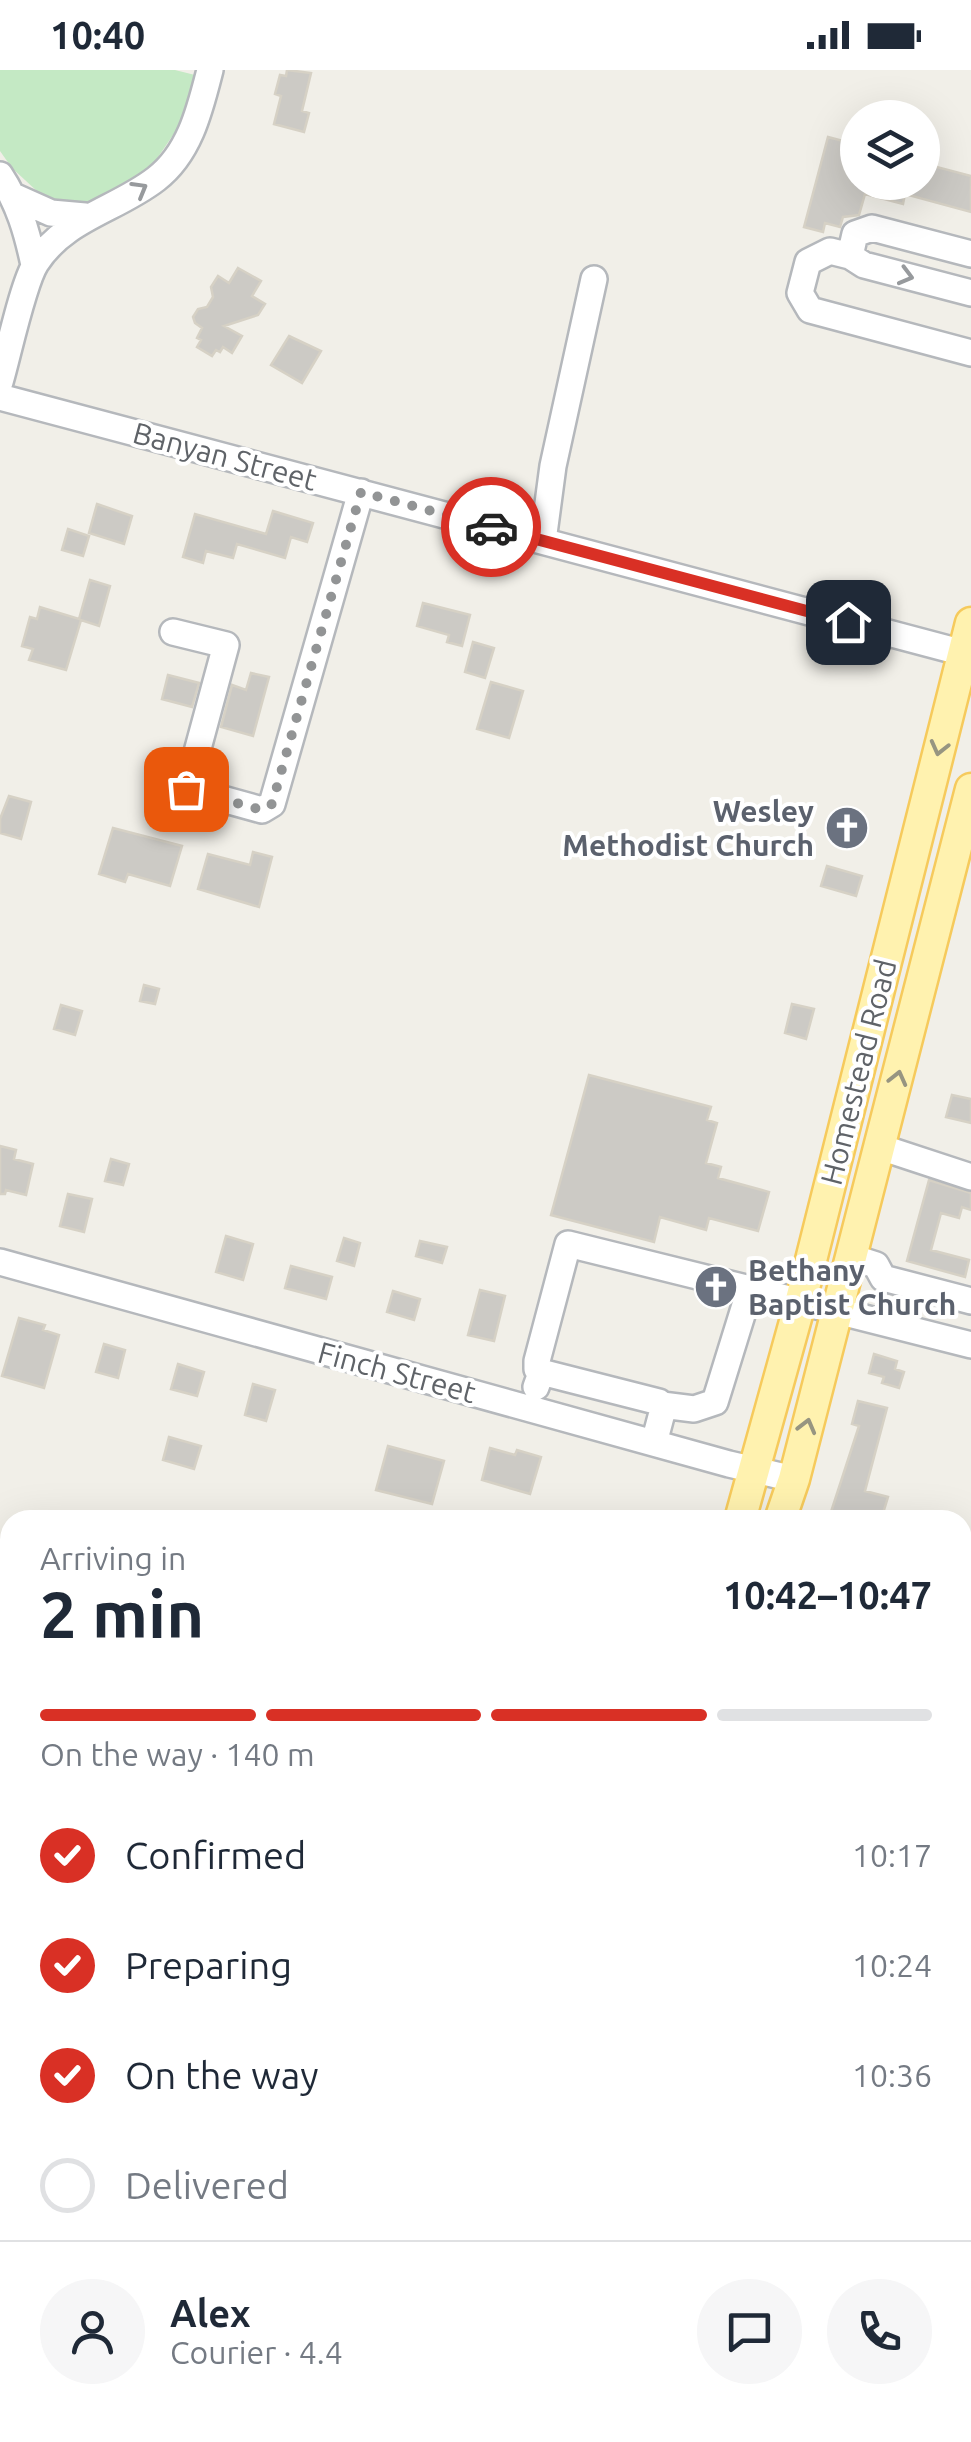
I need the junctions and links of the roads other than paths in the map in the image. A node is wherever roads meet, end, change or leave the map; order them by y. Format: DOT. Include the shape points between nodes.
graph roads {
  1 [pos="210,70"];
  2 [pos="7,186"];
  3 [pos="86,216"];
  4 [pos="971,254"];
  5 [pos="850,256"];
  6 [pos="34,265"];
  7 [pos="594,280"];
  8 [pos="971,293"];
  9 [pos="971,353"];
  10 [pos="0,382"];
  11 [pos="0,397"];
  12 [pos="361,492"];
  13 [pos="543,541"];
  14 [pos="971,623"];
  15 [pos="173,632"];
  16 [pos="967,654"];
  17 [pos="971,789"];
  18 [pos="895,926"];
  19 [pos="933,937"];
  20 [pos="841,1143"];
  21 [pos="879,1150"];
  22 [pos="971,1178"];
  23 [pos="852,1257"];
  24 [pos="0,1262"];
  25 [pos="750,1289"];
  26 [pos="928,1292"];
  27 [pos="801,1300"];
  28 [pos="971,1301"];
  29 [pos="838,1310"];
  30 [pos="918,1331"];
  31 [pos="971,1345"];
  32 [pos="541,1374"];
  33 [pos="662,1405"];
  34 [pos="530,1408"];
  35 [pos="654,1443"];
  36 [pos="756,1470"];
  37 [pos="794,1478"];
  38 [pos="743,1510"];
  39 [pos="783,1510"];
  3 -- 1 [label="street, one-way" via="158,178 194,130"];
  2 -- 3 [label="street" via="50,213"];
  2 -- 6 [label="street"];
  3 -- 6 [label="street"];
  4 -- 5 [label="street" via="872,228 856,234"];
  5 -- 8 [label="street, one-way"];
  5 -- 9 [label="street" via="830,252 808,262 800,293 810,310"];
  6 -- 10 [label="street"];
  7 -- 13 [label="street"];
  11 -- 12 [label="street, Banyan Street"];
  12 -- 13 [label="street, Banyan Street"];
  12 -- 15 [label="street" via="272,804 262,810 177,787 226,645"];
  13 -- 16 [label="street, Banyan Street"];
  14 -- 16 [label="main road, Homestead Road"];
  16 -- 18 [label="main road, Homestead Road, one-way"];
  17 -- 19 [label="main road, Homestead Road"];
  18 -- 19 [label="main road"];
  18 -- 20 [label="main road, Homestead Road"];
  21 -- 19 [label="main road, Homestead Road, one-way"];
  20 -- 21 [label="main road"];
  20 -- 27 [label="main road, Homestead Road"];
  21 -- 22 [label="street"];
  21 -- 23 [label="main road, Homestead Road"];
  23 -- 26 [label="street" via="876,1265 884,1278"];
  23 -- 29 [label="main road, Homestead Road"];
  24 -- 34 [label="street, Finch Street"];
  25 -- 27 [label="street"];
  25 -- 32 [label="street" via="568,1244 536,1361"];
  25 -- 33 [label="street" via="715,1402 694,1409"];
  26 -- 28 [label="street"];
  26 -- 30 [label="street"];
  27 -- 29 [label="street"];
  27 -- 36 [label="main road, Homestead Road"];
  29 -- 30 [label="street"];
  37 -- 29 [label="main road, Homestead Road, one-way"];
  30 -- 31 [label="street"];
  32 -- 33 [label="street"];
  32 -- 34 [label="street"];
  33 -- 35 [label="street"];
  34 -- 35 [label="street, Finch Street"];
  35 -- 36 [label="street, Finch Street"];
  36 -- 37 [label="street, Finch Street"];
  36 -- 38 [label="main road, Homestead Road"];
  37 -- 39 [label="main road, Homestead Road"];
}
